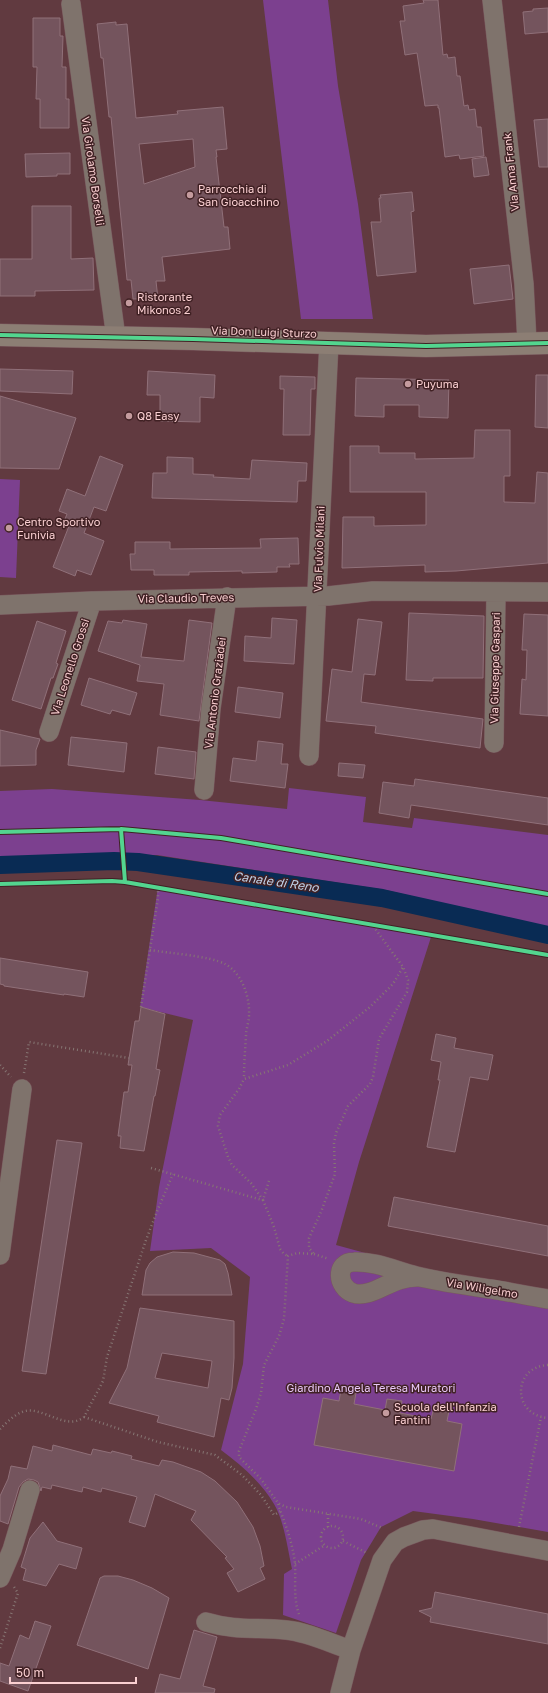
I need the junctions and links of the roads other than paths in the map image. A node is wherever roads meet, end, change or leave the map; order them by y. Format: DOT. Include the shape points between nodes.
graph roads {
  1 [pos="492,0"];
  2 [pos="71,4"];
  3 [pos="0,335"];
  4 [pos="116,338"];
  5 [pos="329,342"];
  6 [pos="538,343"];
  7 [pos="496,592"];
  8 [pos="548,592"];
  9 [pos="317,596"];
  10 [pos="227,597"];
  11 [pos="92,601"];
  12 [pos="0,606"];
  13 [pos="49,732"];
  14 [pos="494,743"];
  15 [pos="309,756"];
  16 [pos="204,790"];
  17 [pos="22,1089"];
  18 [pos="0,1255"];
  19 [pos="417,1276"];
  20 [pos="548,1299"];
  21 [pos="30,1490"];
  22 [pos="548,1551"];
  23 [pos="0,1578"];
  24 [pos="206,1622"];
  25 [pos="351,1650"];
  26 [pos="340,1690"];
  1 -- 6 [label="street, Via Anna Frank" via="524,284"];
  2 -- 4 [label="street, Via Girolamo Borselli"];
  3 -- 4 [label="main road, Via Don Luigi Sturzo"];
  4 -- 5 [label="main road, Via Don Luigi Sturzo"];
  5 -- 6 [label="main road, Via Don Luigi Sturzo" via="426,346"];
  5 -- 9 [label="street, Via Fulvio Milani"];
  7 -- 8 [label="street"];
  7 -- 9 [label="street, Via Claudio Treves" via="373,591"];
  7 -- 14 [label="street, Via Giuseppe Gaspari"];
  9 -- 10 [label="street, Via Claudio Treves"];
  9 -- 15 [label="street, Via Fulvio Milani"];
  10 -- 11 [label="street, Via Claudio Treves"];
  10 -- 16 [label="street, Via Antonio Graziadei" via="211,708"];
  11 -- 12 [label="street, Via Claudio Treves"];
  11 -- 13 [label="street, Via Leonello Grossi"];
  17 -- 18 [label="street"];
  19 -- 20 [label="street, Via Wiligelmo"];
  21 -- 23 [label="street" via="12,1550"];
  22 -- 25 [label="street" via="434,1529 423,1530 395,1542 387,1550 378,1569"];
  24 -- 25 [label="street" via="228,1628 287,1630"];
  25 -- 26 [label="street"];
}
